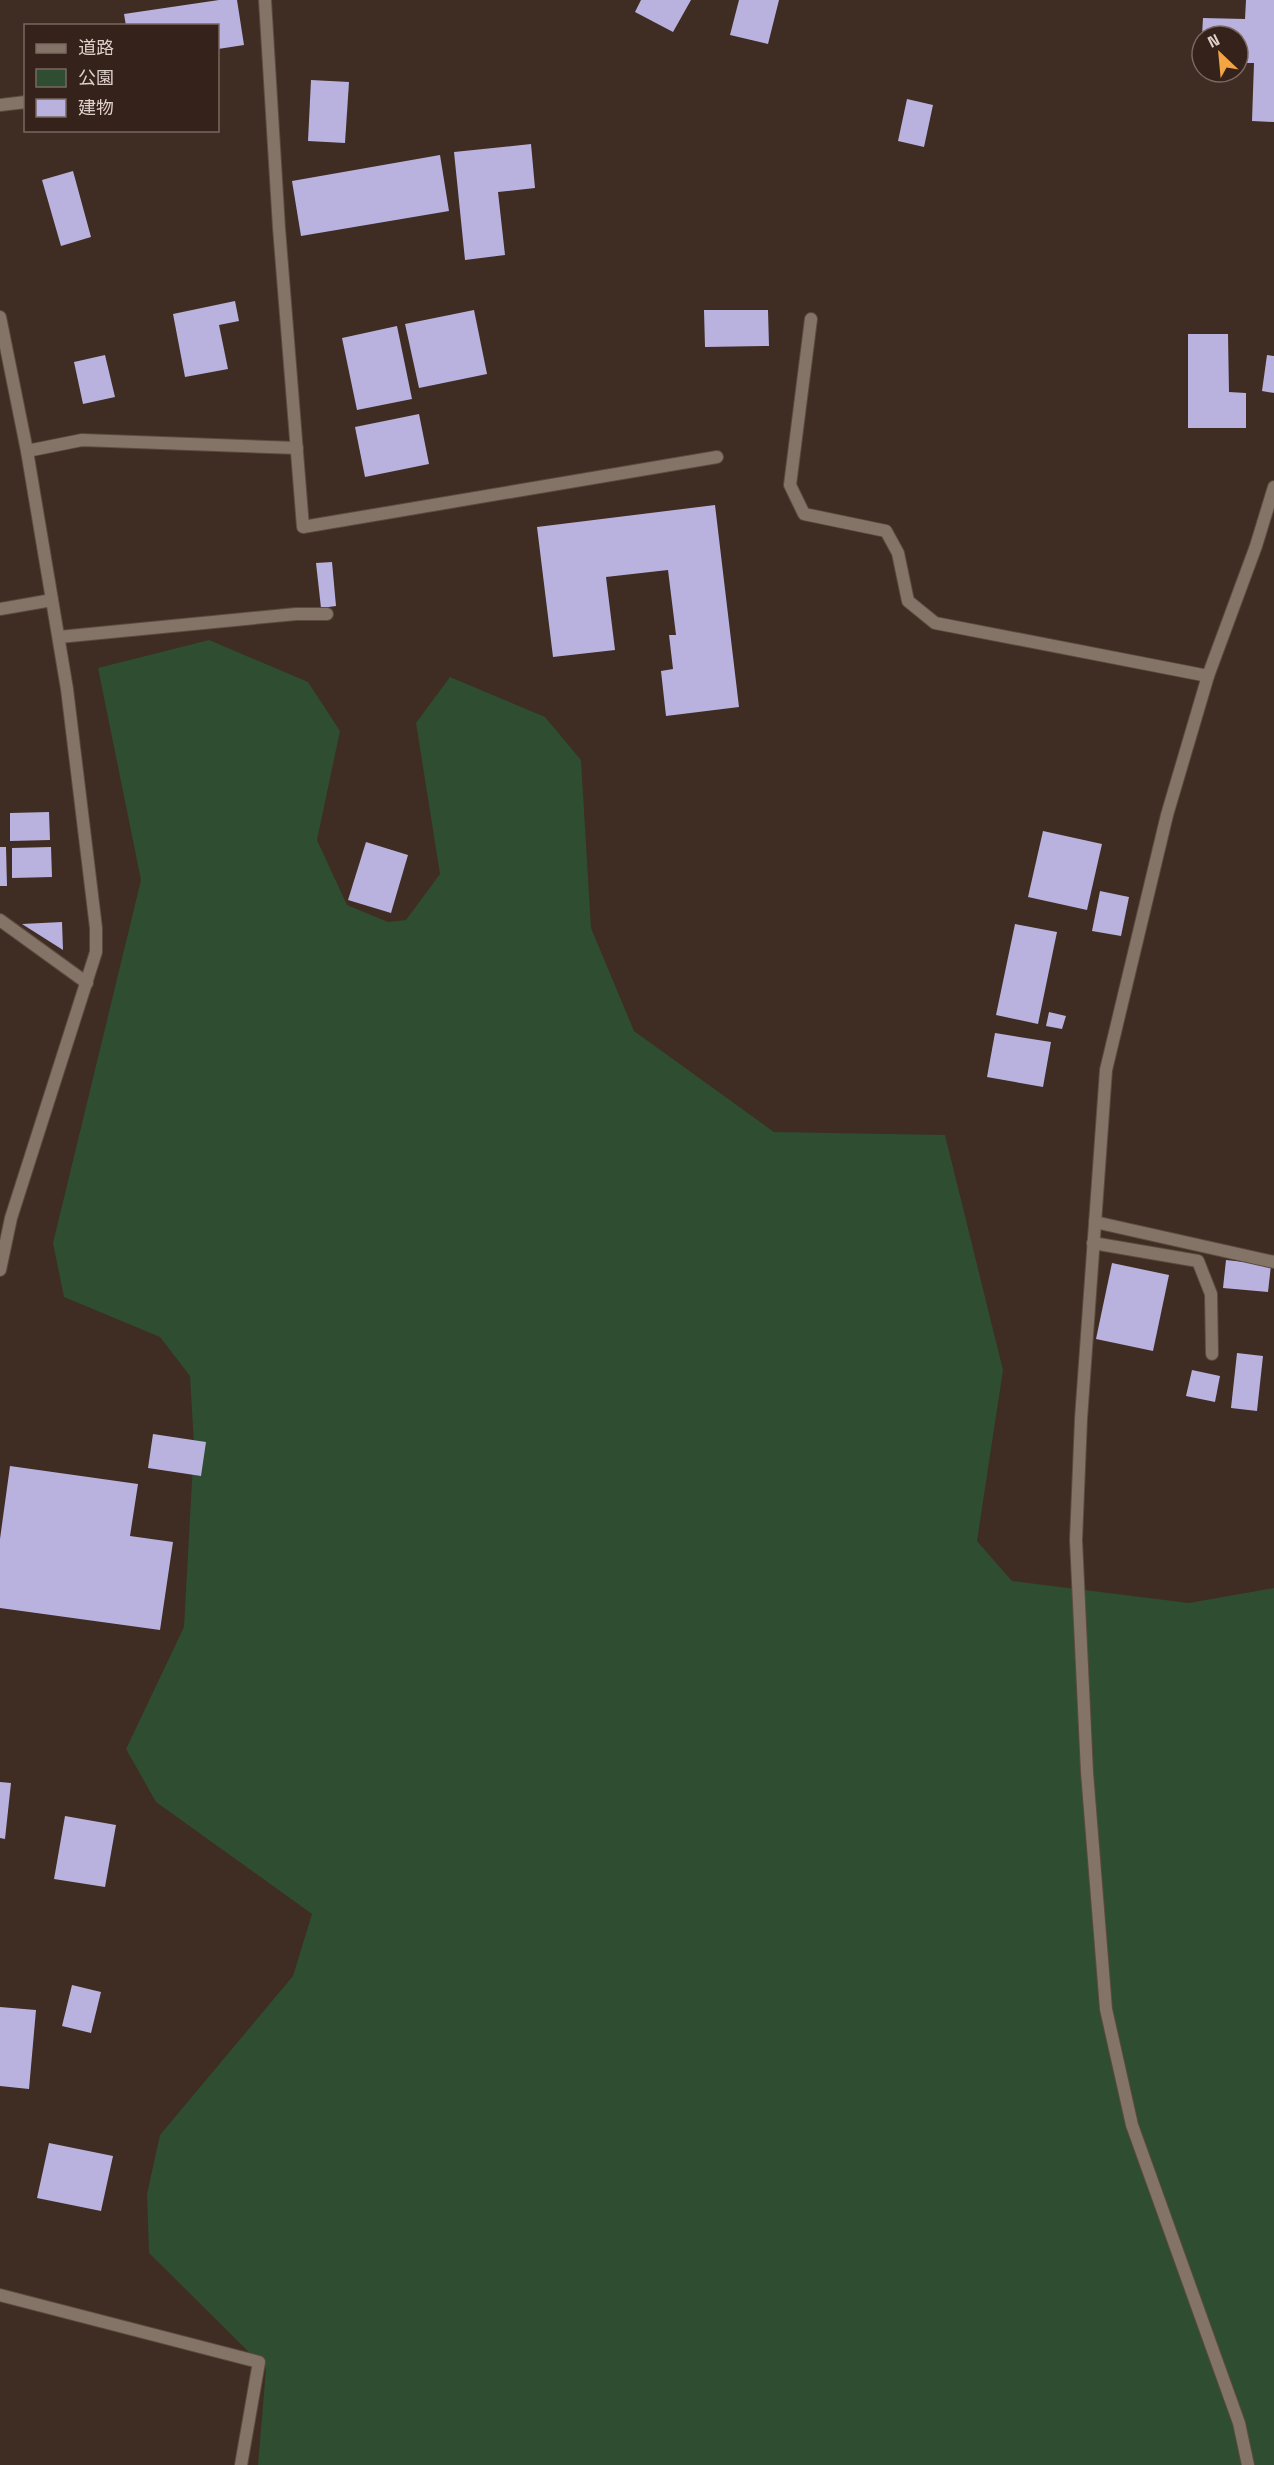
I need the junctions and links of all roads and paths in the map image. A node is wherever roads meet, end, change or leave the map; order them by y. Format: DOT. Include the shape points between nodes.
graph roads {
  1 [pos="266,0"];
  2 [pos="24,102"];
  3 [pos="0,105"];
  4 [pos="0,317"];
  5 [pos="812,319"];
  6 [pos="297,448"];
  7 [pos="27,451"];
  8 [pos="717,456"];
  9 [pos="1274,487"];
  10 [pos="52,600"];
  11 [pos="0,609"];
  12 [pos="327,614"];
  13 [pos="59,637"];
  14 [pos="1208,676"];
  15 [pos="0,920"];
  16 [pos="87,983"];
  17 [pos="1095,1222"];
  18 [pos="1094,1243"];
  19 [pos="1274,1262"];
  20 [pos="0,1266"];
  21 [pos="1212,1354"];
  22 [pos="0,2295"];
  23 [pos="241,2465"];
  24 [pos="1248,2465"];
  1 -- 6 [label="street"];
  2 -- 3 [label="street"];
  4 -- 7 [label="street"];
  5 -- 14 [label="street" via="790,485 804,514 886,531 898,554 908,601 935,623"];
  6 -- 7 [label="street" via="82,440"];
  6 -- 8 [label="street" via="303,527"];
  7 -- 10 [label="street"];
  9 -- 14 [label="street"];
  10 -- 11 [label="street"];
  10 -- 13 [label="street"];
  12 -- 13 [label="street"];
  13 -- 16 [label="street" via="96,928 96,952"];
  14 -- 17 [label="street" via="1167,815 1106,1070"];
  15 -- 16 [label="street"];
  16 -- 20 [label="street" via="11,1218"];
  17 -- 18 [label="street"];
  17 -- 19 [label="street"];
  18 -- 21 [label="street" via="1198,1261 1211,1294"];
  18 -- 24 [label="street" via="1076,1540 1087,1772 1106,2009 1132,2125 1239,2423"];
  22 -- 23 [label="street" via="259,2362"];
}
